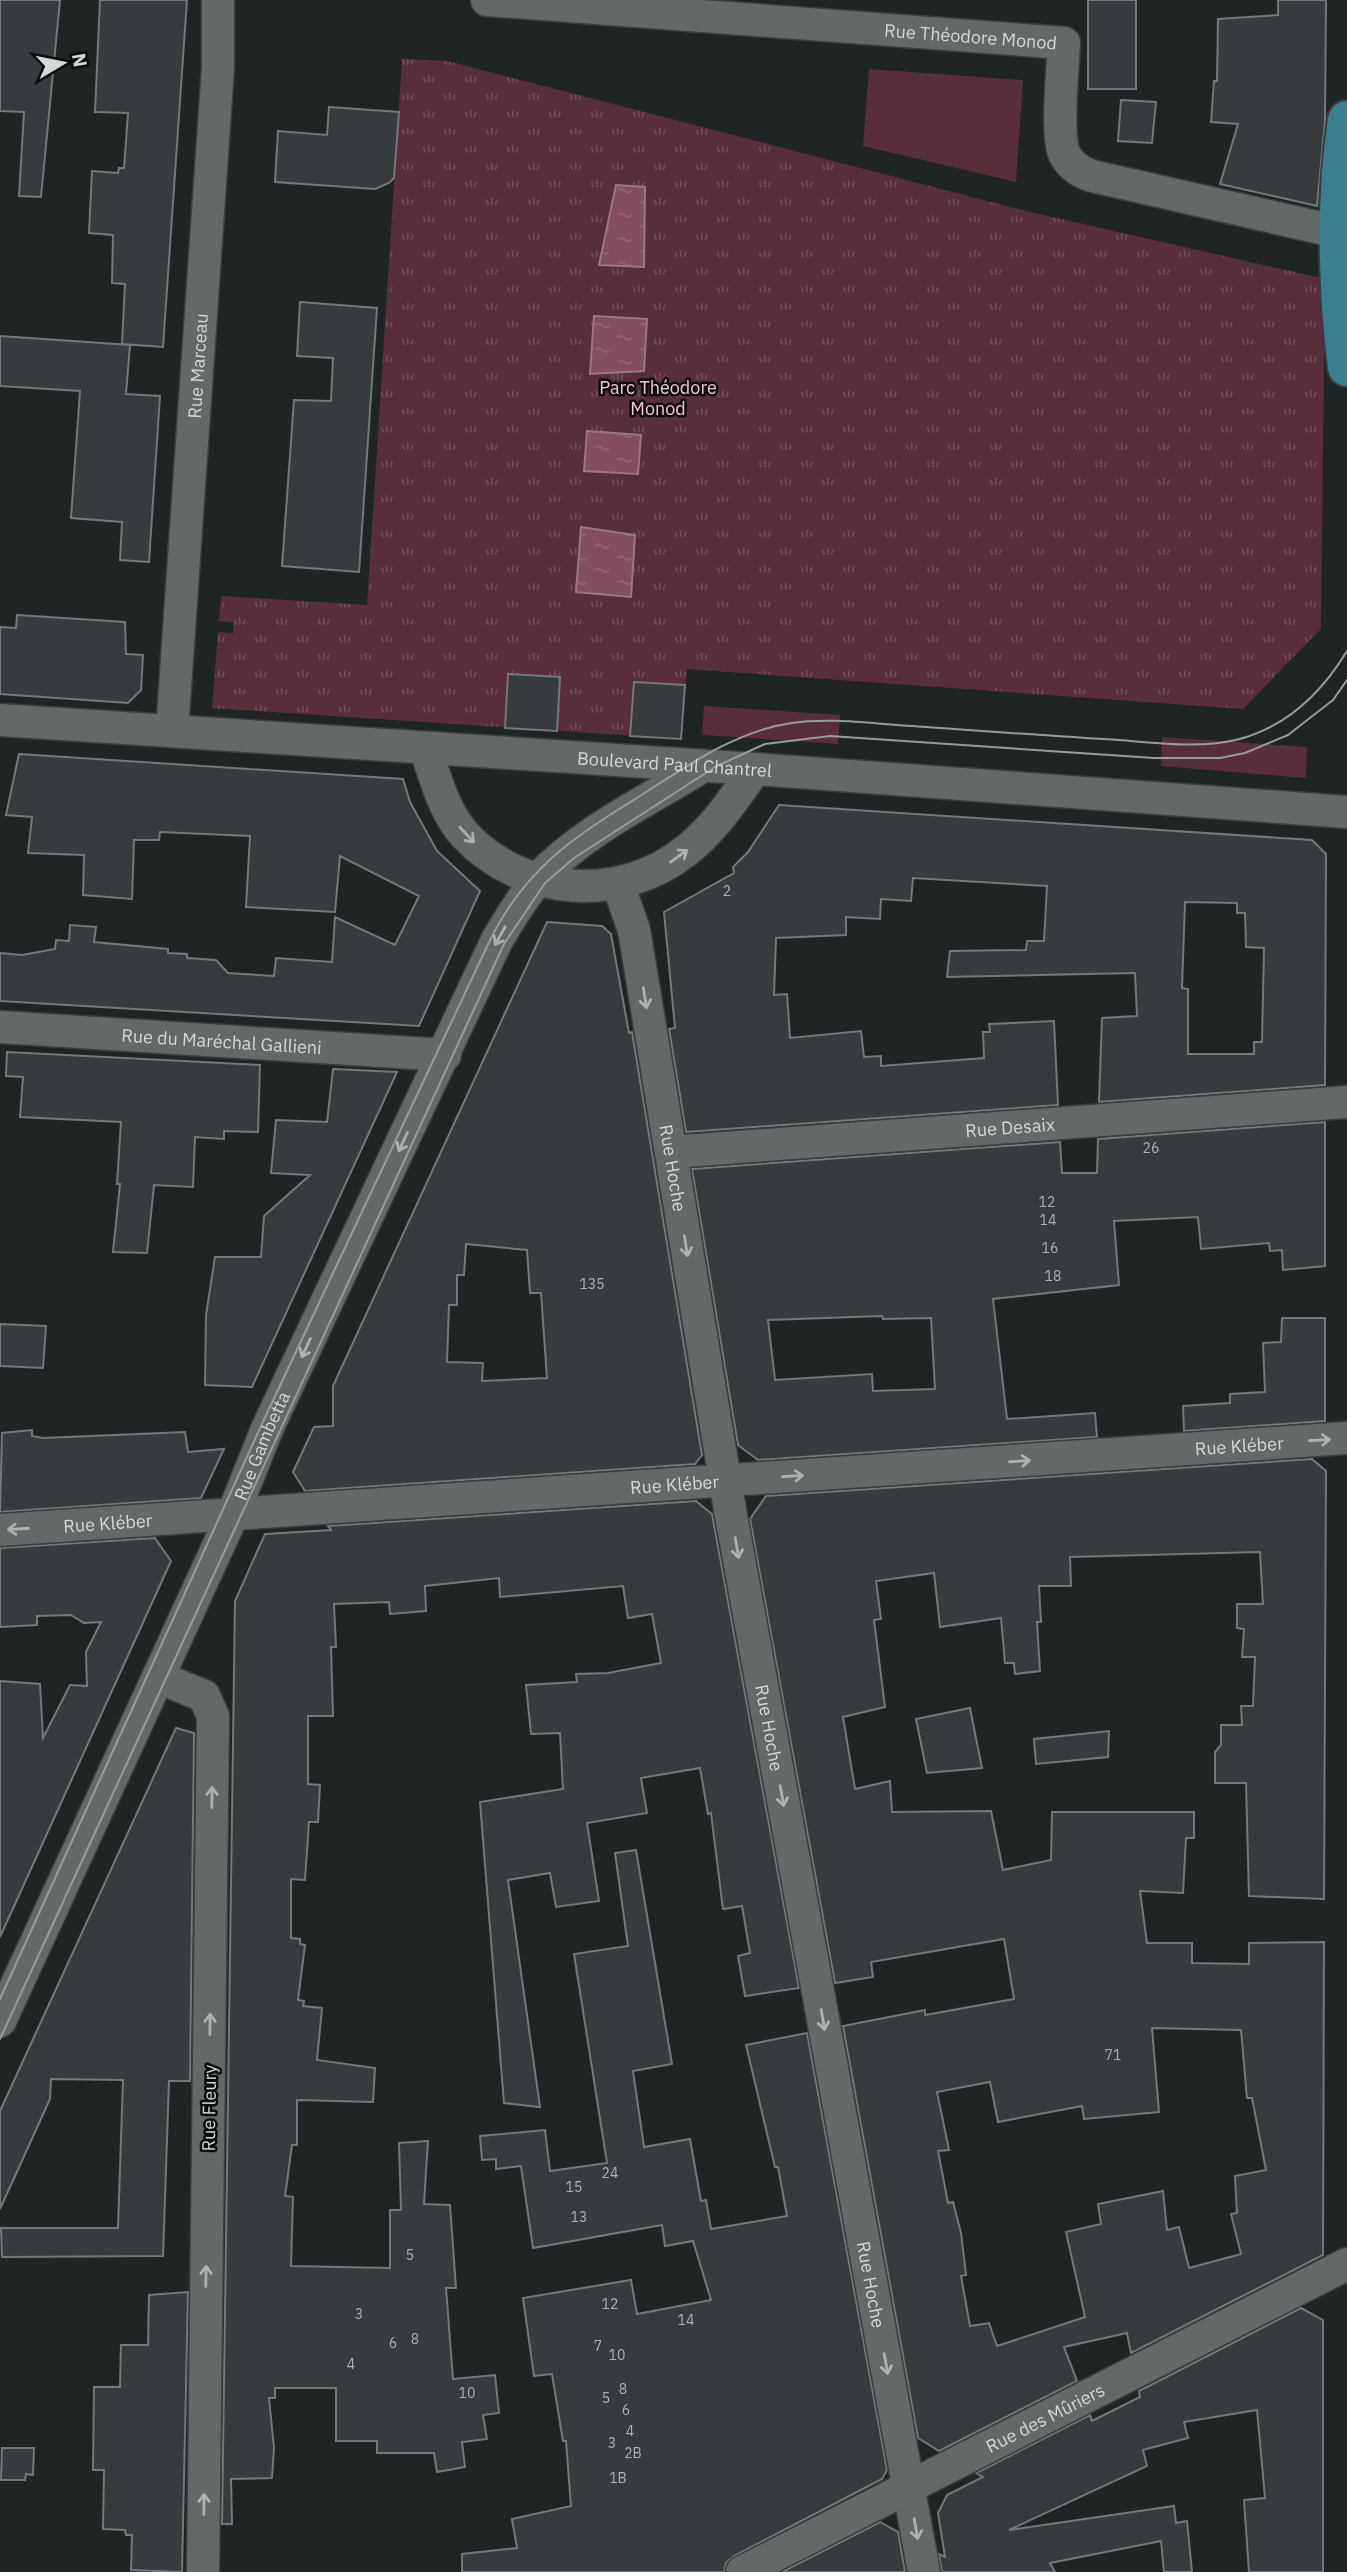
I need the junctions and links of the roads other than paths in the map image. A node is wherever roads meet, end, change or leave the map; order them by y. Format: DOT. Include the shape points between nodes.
graph roads {
  1 [pos="218,0"];
  2 [pos="487,0"];
  3 [pos="1347,120"];
  4 [pos="1339,233"];
  5 [pos="1347,367"];
  6 [pos="0,720"];
  7 [pos="172,731"];
  8 [pos="425,748"];
  9 [pos="702,766"];
  10 [pos="755,769"];
  11 [pos="1347,813"];
  12 [pos="538,880"];
  13 [pos="618,884"];
  14 [pos="0,1027"];
  15 [pos="444,1055"];
  16 [pos="1347,1102"];
  17 [pos="670,1152"];
  18 [pos="1347,1438"];
  19 [pos="725,1481"];
  20 [pos="233,1514"];
  21 [pos="0,1530"];
  22 [pos="158,1677"];
  23 [pos="0,2021"];
  24 [pos="1347,2264"];
  25 [pos="908,2486"];
  26 [pos="203,2572"];
  27 [pos="742,2572"];
  28 [pos="924,2572"];
  1 -- 7 [label="street, Rue Marceau" via="218,68"];
  2 -- 4 [label="street, Rue Théodore Monod" via="1064,43 1062,143 1078,170"];
  3 -- 4 [label="main road"];
  4 -- 5 [label="main road"];
  6 -- 7 [label="street, Boulevard Paul Chantrel"];
  7 -- 8 [label="street, Boulevard Paul Chantrel"];
  8 -- 9 [label="street, Boulevard Paul Chantrel"];
  8 -- 12 [label="street, one-way" via="445,802 464,834 481,849"];
  9 -- 10 [label="street, Boulevard Paul Chantrel"];
  9 -- 12 [label="street, Rue Gambetta" via="617,818"];
  10 -- 11 [label="street, Boulevard Paul Chantrel"];
  13 -- 10 [label="street, one-way" via="644,877 689,849 725,811"];
  12 -- 13 [label="street" via="579,887"];
  12 -- 15 [label="street, Rue Gambetta, one-way" via="497,940"];
  13 -- 17 [label="street, Rue Hoche, one-way" via="634,930"];
  14 -- 15 [label="street, Rue du Maréchal Gallieni"];
  15 -- 20 [label="street, Rue Gambetta, one-way" via="268,1429"];
  16 -- 17 [label="street, Rue Desaix"];
  17 -- 19 [label="street, Rue Hoche, one-way"];
  19 -- 18 [label="street, Rue Kléber, one-way"];
  19 -- 20 [label="street, Rue Kléber"];
  19 -- 25 [label="street, Rue Hoche, one-way"];
  20 -- 21 [label="street, Rue Kléber, one-way"];
  20 -- 22 [label="street, Rue Gambetta"];
  22 -- 23 [label="street, Rue Gambetta"];
  26 -- 22 [label="street, Rue Fleury, one-way" via="213,1716 204,1696"];
  24 -- 25 [label="street, Rue des Mûriers"];
  25 -- 27 [label="street, Rue des Mûriers"];
  25 -- 28 [label="street, Rue Hoche, one-way"];
}
